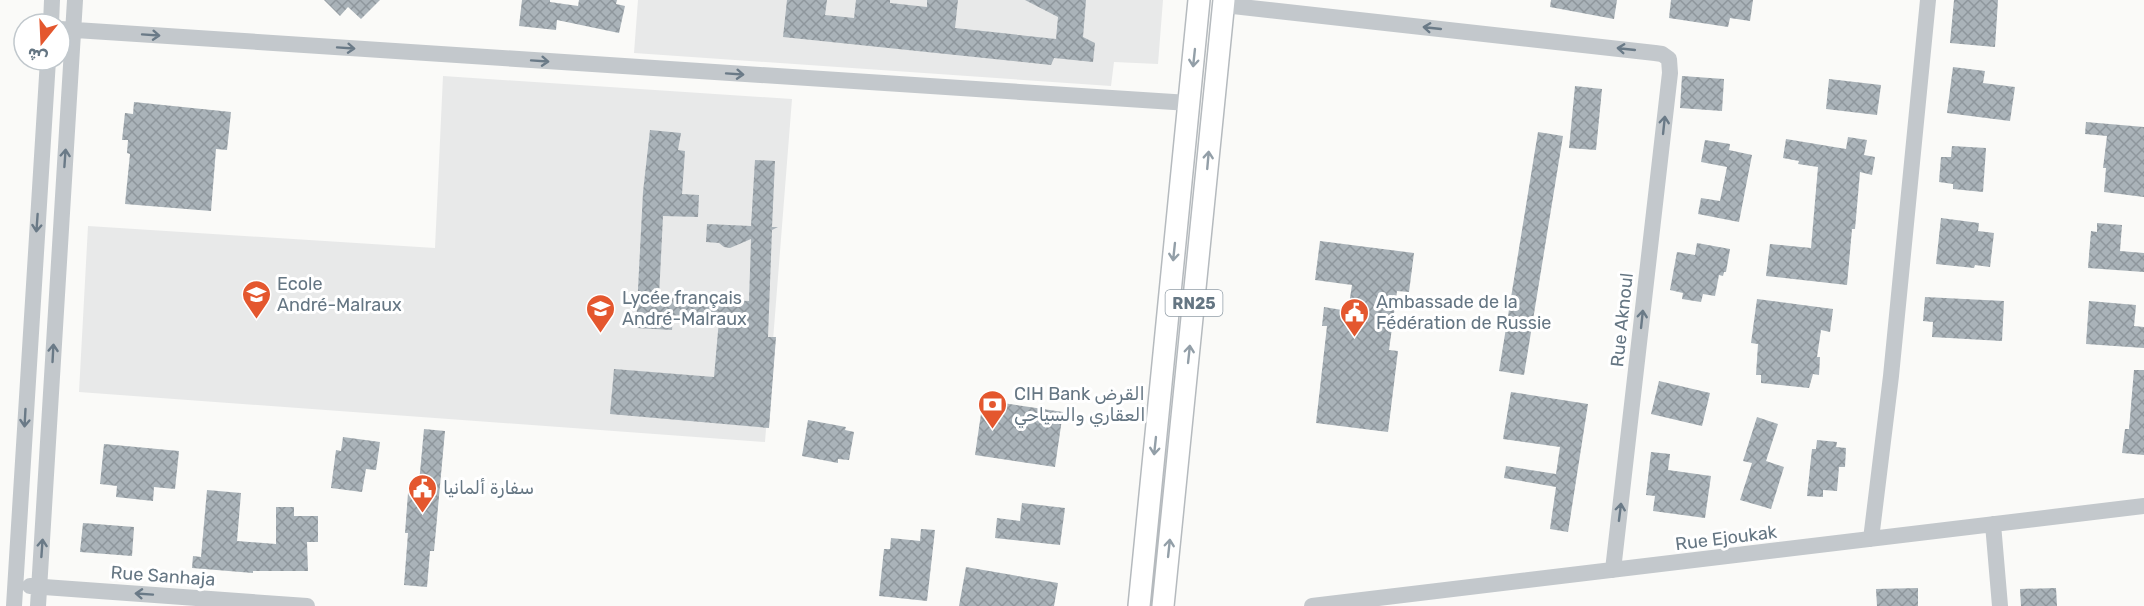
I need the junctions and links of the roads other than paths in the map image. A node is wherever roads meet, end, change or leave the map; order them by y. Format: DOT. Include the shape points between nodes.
graph roads {
  1 [pos="1200,0"];
  2 [pos="1928,0"];
  3 [pos="1224,2"];
  4 [pos="72,30"];
  5 [pos="47,72"];
  6 [pos="65,72"];
  7 [pos="1189,103"];
  8 [pos="2144,506"];
  9 [pos="1994,524"];
  10 [pos="1871,539"];
  11 [pos="1613,570"];
  12 [pos="15,585"];
  13 [pos="39,586"];
  14 [pos="14,606"];
  15 [pos="38,606"];
  16 [pos="307,606"];
  17 [pos="1138,606"];
  18 [pos="1163,606"];
  19 [pos="1312,606"];
  20 [pos="2000,606"];
  1 -- 7 [label="main road, RN25, one-way"];
  2 -- 10 [label="street"];
  11 -- 3 [label="street, Rue Aknoul, one-way" via="1670,73 1666,56"];
  18 -- 3 [label="main road, RN25, one-way"];
  4 -- 7 [label="street, one-way"];
  5 -- 12 [label="street, one-way"];
  13 -- 6 [label="street, one-way"];
  7 -- 17 [label="main road, RN25, one-way"];
  8 -- 9 [label="street, Rue Ejoukak"];
  9 -- 10 [label="street, Rue Ejoukak"];
  9 -- 20 [label="street"];
  10 -- 11 [label="street, Rue Ejoukak"];
  11 -- 19 [label="street, Rue Ejoukak"];
  12 -- 13 [label="street, Rue Sanhaja"];
  12 -- 14 [label="street"];
  13 -- 15 [label="street"];
  16 -- 13 [label="street, Rue Sanhaja, one-way"];
}
